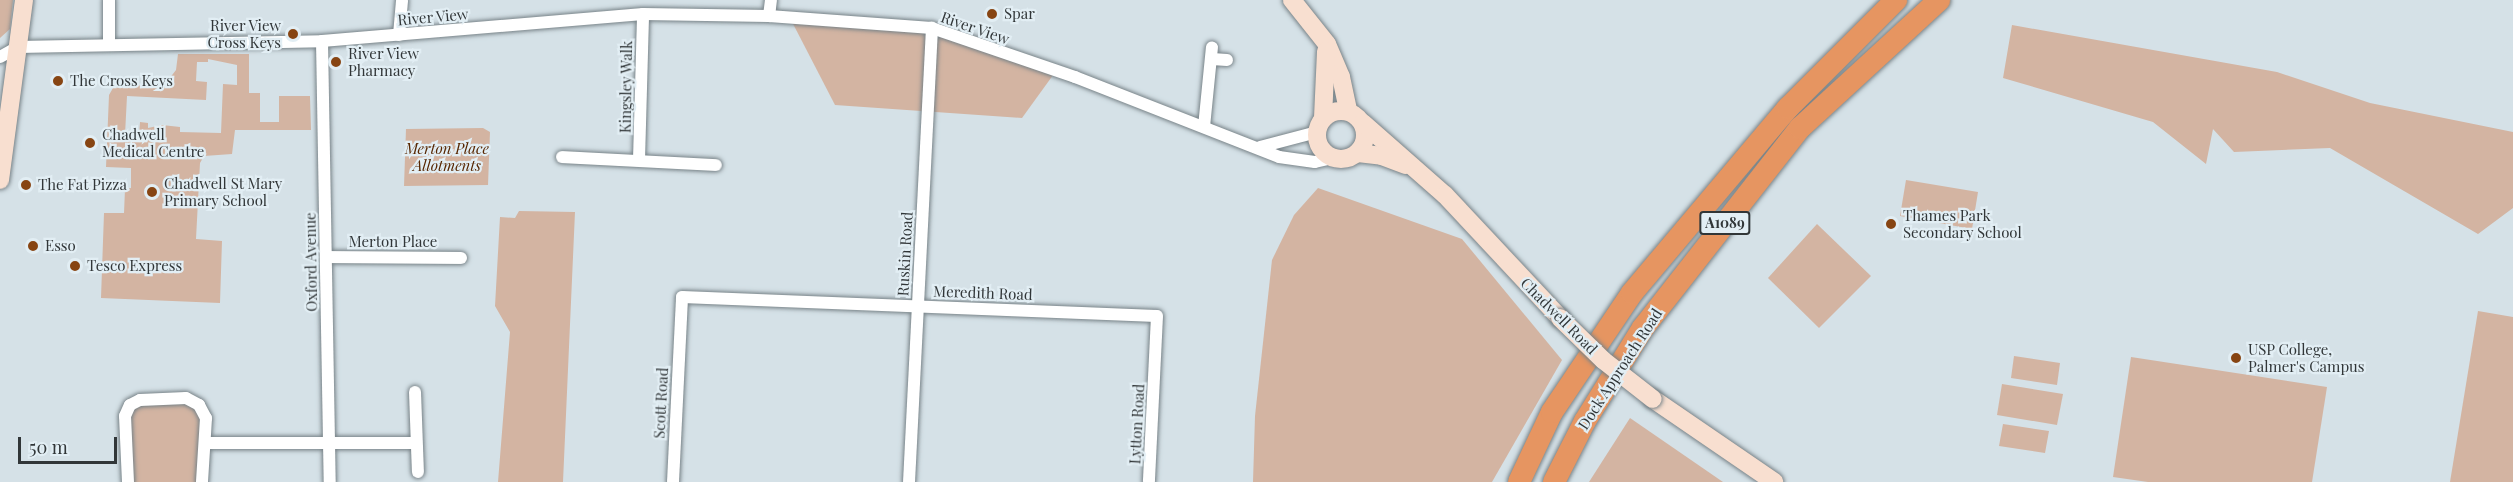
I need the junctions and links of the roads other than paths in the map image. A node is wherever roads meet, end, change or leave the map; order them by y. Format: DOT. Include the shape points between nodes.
graph roads {
  1 [pos="24,0"];
  2 [pos="109,0"];
  3 [pos="402,0"];
  4 [pos="771,0"];
  5 [pos="1292,0"];
  6 [pos="1896,0"];
  7 [pos="1939,0"];
  8 [pos="643,14"];
  9 [pos="769,16"];
  10 [pos="932,28"];
  11 [pos="399,35"];
  12 [pos="322,41"];
  13 [pos="109,44"];
  14 [pos="1327,44"];
  15 [pos="18,47"];
  16 [pos="0,57"];
  17 [pos="1227,60"];
  18 [pos="1348,111"];
  19 [pos="1363,123"];
  20 [pos="1320,125"];
  21 [pos="1204,127"];
  22 [pos="1260,147"];
  23 [pos="1358,153"];
  24 [pos="562,157"];
  25 [pos="1333,158"];
  26 [pos="639,160"];
  27 [pos="716,165"];
  28 [pos="1420,172"];
  29 [pos="0,180"];
  30 [pos="326,257"];
  31 [pos="461,258"];
  32 [pos="702,298"];
  33 [pos="918,306"];
  34 [pos="1155,367"];
  35 [pos="415,392"];
  36 [pos="206,443"];
  37 [pos="416,443"];
  38 [pos="329,444"];
  39 [pos="418,472"];
  40 [pos="128,482"];
  41 [pos="202,482"];
  42 [pos="330,482"];
  43 [pos="673,482"];
  44 [pos="909,482"];
  45 [pos="1149,482"];
  46 [pos="1519,482"];
  47 [pos="1554,482"];
  48 [pos="1774,482"];
  1 -- 15 [label="main road"];
  2 -- 13 [label="street"];
  3 -- 11 [label="street"];
  4 -- 9 [label="street"];
  5 -- 14 [label="main road"];
  6 -- 46 [label="highway, Dock Approach Road / A1089" via="1788,108 1632,292 1552,412"];
  7 -- 47 [label="highway, Dock Approach Road / A1089" via="1800,128 1643,328 1585,421"];
  8 -- 9 [label="street, River View"];
  8 -- 11 [label="street, River View"];
  8 -- 26 [label="street, Kingsley Walk"];
  9 -- 10 [label="street, River View"];
  10 -- 21 [label="street, River View"];
  10 -- 33 [label="street, Ruskin Road"];
  11 -- 12 [label="street, River View"];
  12 -- 13 [label="street, River View"];
  12 -- 30 [label="street, Oxford Avenue"];
  13 -- 15 [label="street, River View"];
  14 -- 18 [label="main road" via="1341,77"];
  14 -- 20 [label="main road"];
  15 -- 16 [label="street"];
  15 -- 29 [label="main road"];
  17 -- 21 [label="street" via="1212,53"];
  18 -- 19 [label="main road"];
  18 -- 20 [label="main road" via="1335,111"];
  19 -- 23 [label="main road" via="1366,139"];
  19 -- 28 [label="main road, Chadwell Road"];
  20 -- 22 [label="street"];
  20 -- 25 [label="main road" via="1320,147"];
  21 -- 22 [label="street, River View"];
  22 -- 25 [label="street, River View" via="1279,157 1300,161"];
  23 -- 25 [label="main road" via="1346,159"];
  23 -- 28 [label="main road, Chadwell Road" via="1382,156"];
  24 -- 26 [label="street"];
  26 -- 27 [label="street"];
  28 -- 48 [label="main road, Chadwell Road, bridge" via="1603,360"];
  30 -- 31 [label="street, Merton Place"];
  30 -- 38 [label="street, Oxford Avenue"];
  32 -- 33 [label="street, Meredith Road"];
  32 -- 43 [label="street, Scott Road" via="682,297"];
  33 -- 34 [label="street, Meredith Road" via="1157,316"];
  33 -- 44 [label="street, Ruskin Road"];
  34 -- 45 [label="street, Lytton Road"];
  35 -- 37 [label="street"];
  36 -- 38 [label="street"];
  36 -- 40 [label="street" via="206,418 199,405 186,398 140,399 130,405 125,416"];
  36 -- 41 [label="street"];
  37 -- 38 [label="street"];
  37 -- 39 [label="street"];
  38 -- 42 [label="street, Oxford Avenue"];
}
